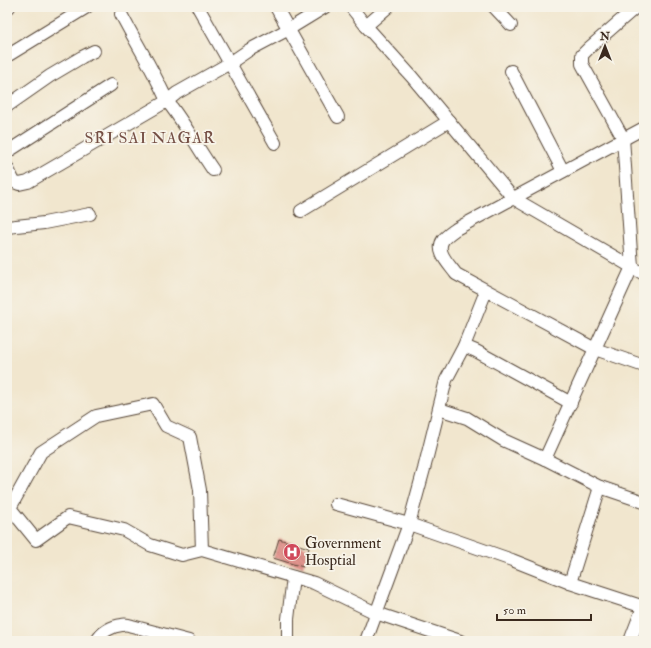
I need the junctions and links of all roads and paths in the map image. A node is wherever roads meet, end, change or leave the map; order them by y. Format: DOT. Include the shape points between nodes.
graph roads {
  1 [pos="86,7"];
  2 [pos="198,7"];
  3 [pos="276,7"];
  4 [pos="325,7"];
  5 [pos="351,7"];
  6 [pos="388,7"];
  7 [pos="494,7"];
  8 [pos="636,7"];
  9 [pos="121,14"];
  10 [pos="511,25"];
  11 [pos="366,26"];
  12 [pos="289,29"];
  13 [pos="94,51"];
  14 [pos="7,56"];
  15 [pos="230,63"];
  16 [pos="511,71"];
  17 [pos="111,85"];
  18 [pos="167,100"];
  19 [pos="7,105"];
  20 [pos="338,117"];
  21 [pos="449,121"];
  22 [pos="644,128"];
  23 [pos="623,138"];
  24 [pos="275,144"];
  25 [pos="7,152"];
  26 [pos="7,167"];
  27 [pos="213,170"];
  28 [pos="562,171"];
  29 [pos="513,198"];
  30 [pos="301,212"];
  31 [pos="90,214"];
  32 [pos="7,227"];
  33 [pos="632,267"];
  34 [pos="644,274"];
  35 [pos="486,291"];
  36 [pos="464,346"];
  37 [pos="595,349"];
  38 [pos="644,366"];
  39 [pos="571,403"];
  40 [pos="439,409"];
  41 [pos="545,458"];
  42 [pos="600,487"];
  43 [pos="644,502"];
  44 [pos="336,504"];
  45 [pos="409,524"];
  46 [pos="202,550"];
  47 [pos="293,577"];
  48 [pos="570,583"];
  49 [pos="644,607"];
  50 [pos="376,613"];
  51 [pos="97,641"];
  52 [pos="189,641"];
  53 [pos="288,641"];
  54 [pos="366,641"];
  55 [pos="460,641"];
  56 [pos="630,641"];
  1 -- 14 [label="street"];
  2 -- 15 [label="street"];
  3 -- 12 [label="street"];
  4 -- 12 [label="street"];
  5 -- 11 [label="street"];
  6 -- 11 [label="street"];
  7 -- 10 [label="street"];
  8 -- 23 [label="street" via="582,55 582,64"];
  9 -- 18 [label="street"];
  11 -- 21 [label="street"];
  12 -- 15 [label="street"];
  12 -- 20 [label="street"];
  13 -- 19 [label="street"];
  15 -- 18 [label="street"];
  15 -- 24 [label="street"];
  16 -- 28 [label="street"];
  17 -- 25 [label="street"];
  18 -- 26 [label="street" via="28,182 14,182"];
  18 -- 27 [label="street"];
  21 -- 29 [label="street"];
  21 -- 30 [label="street"];
  22 -- 23 [label="street"];
  23 -- 28 [label="street"];
  23 -- 33 [label="street"];
  28 -- 29 [label="street"];
  29 -- 33 [label="street"];
  29 -- 35 [label="street" via="456,229 443,240 440,247 456,274"];
  31 -- 32 [label="street"];
  33 -- 34 [label="street"];
  33 -- 37 [label="street"];
  35 -- 36 [label="street"];
  35 -- 37 [label="street"];
  36 -- 39 [label="street"];
  36 -- 40 [label="street" via="446,380"];
  37 -- 38 [label="street"];
  37 -- 39 [label="street"];
  39 -- 41 [label="street"];
  40 -- 41 [label="street" via="468,418 503,440"];
  40 -- 45 [label="street"];
  41 -- 42 [label="street"];
  42 -- 43 [label="street"];
  42 -- 48 [label="street"];
  44 -- 45 [label="street"];
  45 -- 48 [label="street"];
  45 -- 50 [label="street"];
  46 -- 46 [label="street" via="182,555 150,545 124,530 68,517 36,540 10,508 41,452 96,416 153,404 166,426 190,437 200,490"];
  46 -- 47 [label="street"];
  47 -- 50 [label="street" via="314,583"];
  47 -- 53 [label="street"];
  48 -- 49 [label="street"];
  49 -- 56 [label="street"];
  50 -- 54 [label="street"];
  50 -- 55 [label="street"];
  51 -- 52 [label="street" via="106,631 123,625"];
}
